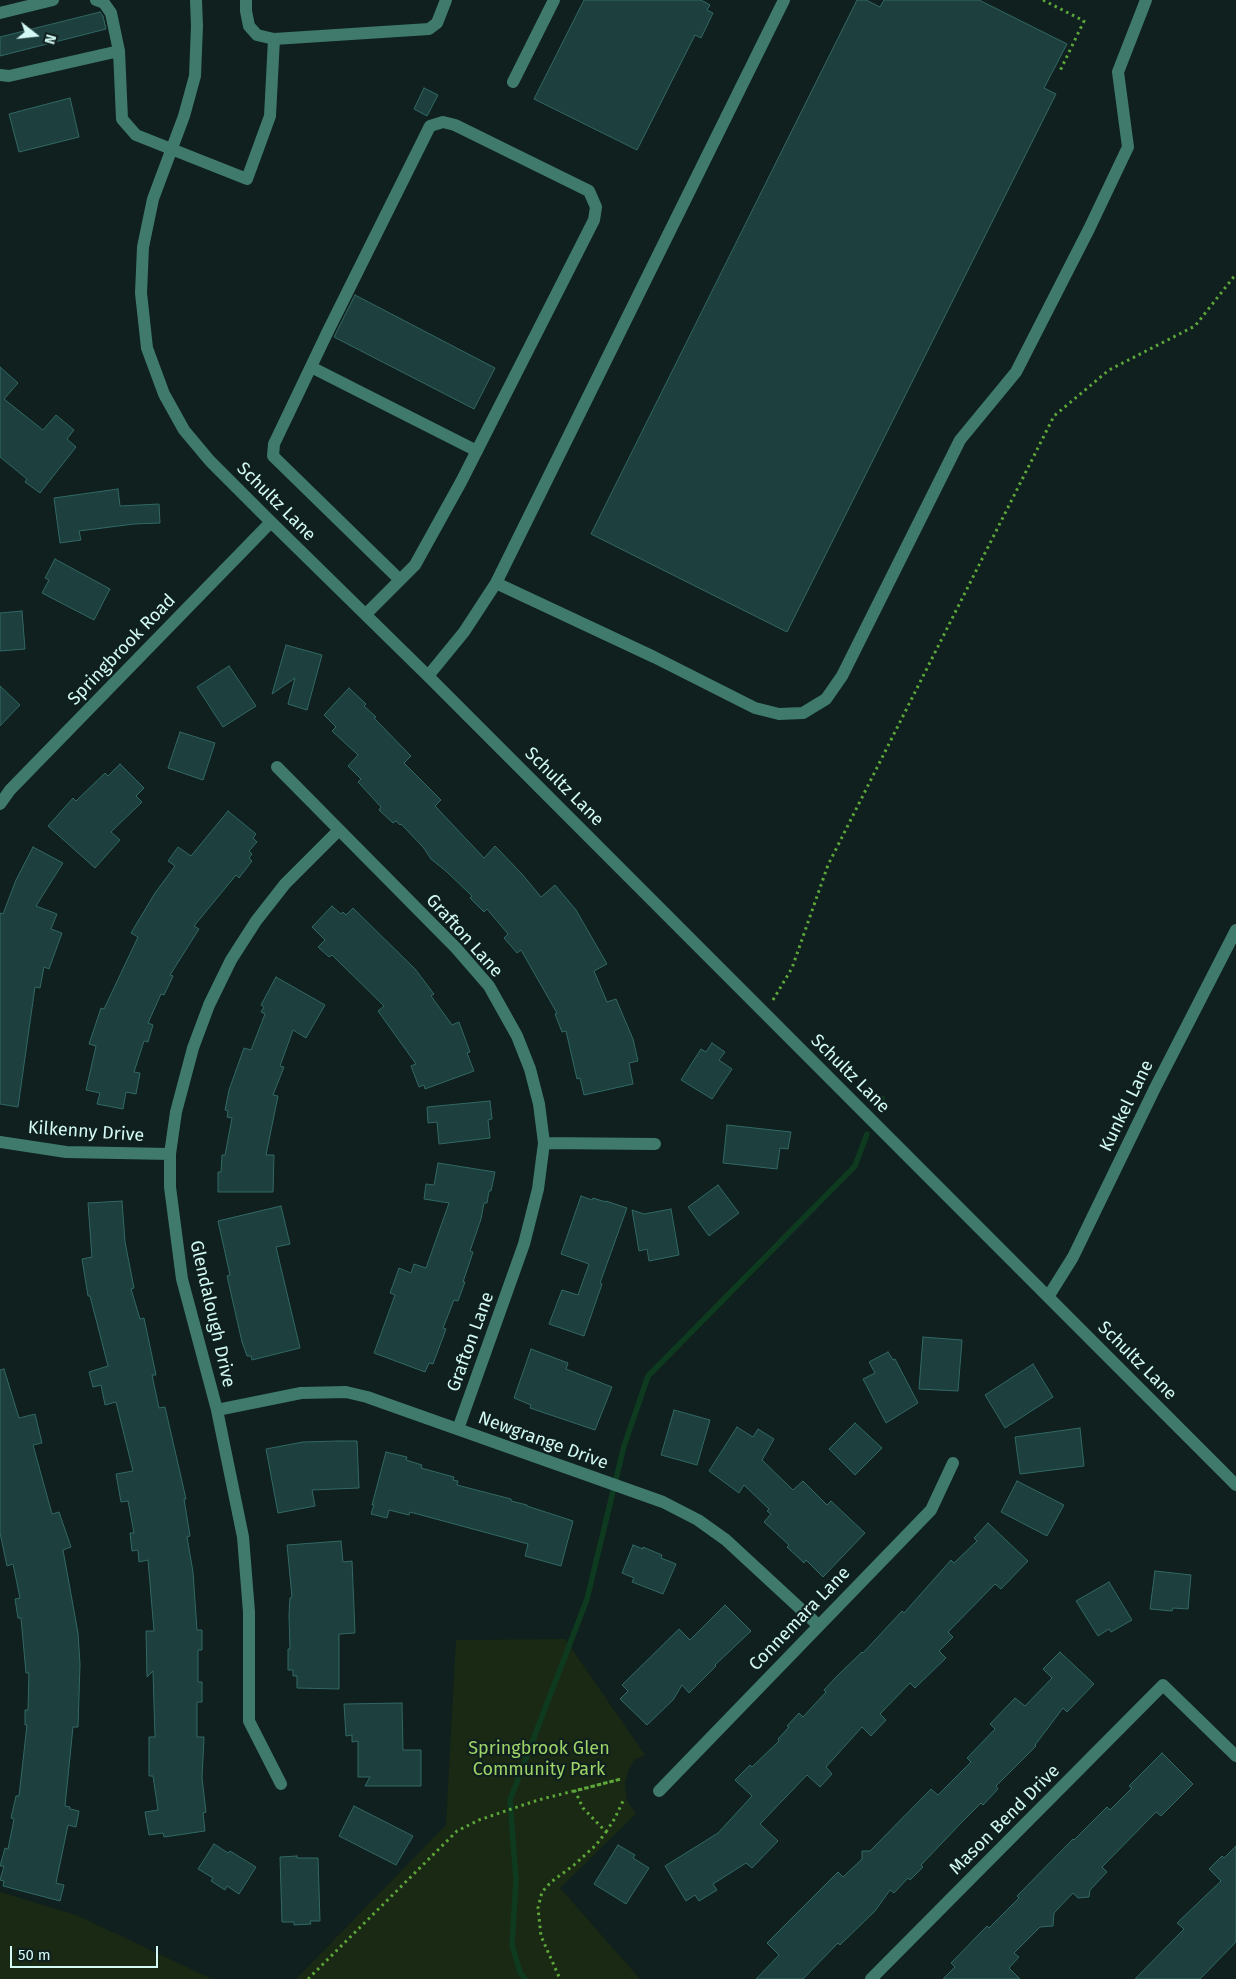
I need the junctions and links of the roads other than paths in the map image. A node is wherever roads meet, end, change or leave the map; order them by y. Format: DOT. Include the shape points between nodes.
graph roads {
  1 [pos="53,0"];
  2 [pos="96,0"];
  3 [pos="196,0"];
  4 [pos="246,0"];
  5 [pos="446,0"];
  6 [pos="554,0"];
  7 [pos="784,0"];
  8 [pos="1146,0"];
  9 [pos="0,14"];
  10 [pos="274,39"];
  11 [pos="119,51"];
  12 [pos="0,75"];
  13 [pos="513,82"];
  14 [pos="172,151"];
  15 [pos="311,367"];
  16 [pos="477,451"];
  17 [pos="271,522"];
  18 [pos="400,580"];
  19 [pos="496,583"];
  20 [pos="366,614"];
  21 [pos="428,676"];
  22 [pos="277,767"];
  23 [pos="0,804"];
  24 [pos="338,831"];
  25 [pos="1236,930"];
  26 [pos="0,1142"];
  27 [pos="544,1143"];
  28 [pos="654,1144"];
  29 [pos="170,1154"];
  30 [pos="1048,1297"];
  31 [pos="217,1410"];
  32 [pos="458,1429"];
  33 [pos="953,1462"];
  34 [pos="1236,1485"];
  35 [pos="818,1625"];
  36 [pos="1236,1756"];
  37 [pos="281,1784"];
  38 [pos="659,1791"];
  39 [pos="871,1979"];
  1 -- 9 [label="street"];
  2 -- 11 [label="street" via="104,3 111,13"];
  3 -- 14 [label="street, Schultz Lane" via="195,76"];
  4 -- 10 [label="street" via="249,26 257,35"];
  5 -- 10 [label="street" via="437,23 429,29"];
  6 -- 13 [label="street"];
  7 -- 19 [label="street"];
  8 -- 19 [label="street" via="1118,72 1128,147 1016,372 960,440 842,676 826,699 802,713 779,714 755,708"];
  10 -- 14 [label="street" via="270,116 248,179"];
  11 -- 12 [label="street" via="9,76"];
  11 -- 14 [label="street" via="122,119 136,135"];
  14 -- 17 [label="street, Schultz Lane" via="153,200 143,246 141,293 147,348 164,394 184,430"];
  15 -- 16 [label="street"];
  15 -- 16 [label="street" via="430,126 443,122 455,125 589,191 596,207 594,220"];
  15 -- 18 [label="street" via="274,444 273,456"];
  16 -- 18 [label="street" via="415,565"];
  17 -- 20 [label="street, Schultz Lane"];
  17 -- 23 [label="street, Springbrook Road"];
  18 -- 20 [label="street"];
  19 -- 21 [label="street" via="464,632"];
  20 -- 21 [label="street, Schultz Lane"];
  21 -- 30 [label="street, Schultz Lane"];
  22 -- 24 [label="street, Grafton Lane"];
  24 -- 27 [label="street, Grafton Lane" via="456,948 489,986 518,1036 530,1069"];
  24 -- 29 [label="street, Glendalough Drive" via="285,884 256,920 231,960 193,1048 176,1112"];
  25 -- 30 [label="street, Kunkel Lane" via="1074,1257"];
  26 -- 29 [label="street, Kilkenny Drive" via="66,1152"];
  27 -- 28 [label="street"];
  27 -- 32 [label="street, Grafton Lane" via="538,1189 524,1244"];
  29 -- 31 [label="street, Glendalough Drive" via="170,1187 182,1279"];
  30 -- 34 [label="street, Schultz Lane"];
  31 -- 32 [label="street, Newgrange Drive" via="301,1393 346,1392"];
  31 -- 37 [label="street, Glendalough Drive" via="243,1536 249,1612 249,1721"];
  32 -- 35 [label="street, Newgrange Drive" via="663,1502 698,1520 726,1540"];
  33 -- 35 [label="street, Connemara Lane" via="931,1510"];
  35 -- 38 [label="street, Connemara Lane"];
  36 -- 39 [label="street, Mason Bend Drive" via="1163,1685"];
}
